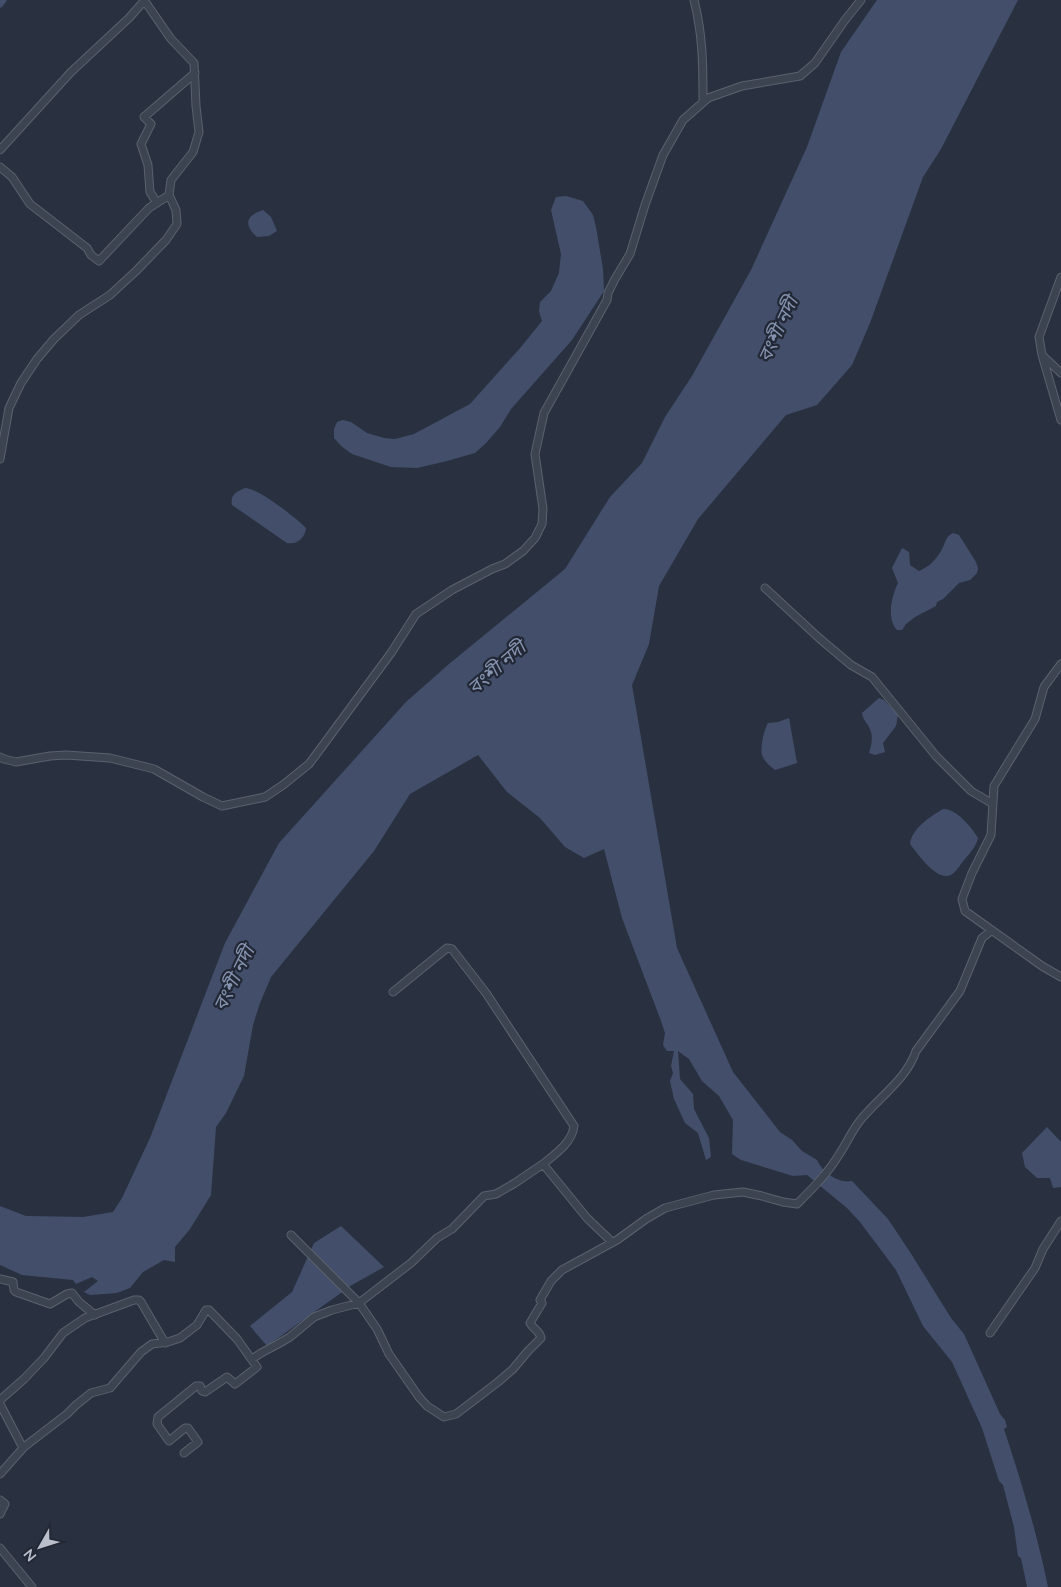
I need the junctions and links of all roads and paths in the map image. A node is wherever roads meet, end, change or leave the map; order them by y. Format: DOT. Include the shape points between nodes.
graph roads {
  1 [pos="144,0"];
  2 [pos="694,0"];
  3 [pos="861,0"];
  4 [pos="195,73"];
  5 [pos="703,102"];
  6 [pos="0,150"];
  7 [pos="0,167"];
  8 [pos="169,195"];
  9 [pos="157,203"];
  10 [pos="1061,277"];
  11 [pos="1042,355"];
  12 [pos="1061,373"];
  13 [pos="1061,420"];
  14 [pos="0,459"];
  15 [pos="765,588"];
  16 [pos="1061,664"];
  17 [pos="0,757"];
  18 [pos="993,804"];
  19 [pos="991,931"];
  20 [pos="1061,977"];
  21 [pos="393,992"];
  22 [pos="543,1164"];
  23 [pos="1061,1221"];
  24 [pos="291,1235"];
  25 [pos="612,1242"];
  26 [pos="0,1279"];
  27 [pos="358,1303"];
  28 [pos="95,1315"];
  29 [pos="990,1333"];
  30 [pos="165,1342"];
  31 [pos="252,1359"];
  32 [pos="0,1400"];
  33 [pos="0,1404"];
  34 [pos="23,1448"];
  35 [pos="184,1453"];
  36 [pos="0,1474"];
  37 [pos="0,1500"];
  38 [pos="0,1514"];
  39 [pos="0,1548"];
  40 [pos="32,1587"];
  1 -- 4 [label="street" via="171,40 194,63"];
  1 -- 6 [label="street" via="71,72"];
  2 -- 5 [label="street" via="703,47"];
  3 -- 5 [label="street" via="815,63 800,76 742,86"];
  4 -- 8 [label="street" via="199,132 193,152 171,180"];
  4 -- 9 [label="street" via="144,117 151,124 142,144 150,192"];
  5 -- 17 [label="street" via="683,120 663,155 630,254 544,413 535,454 543,509 542,524 535,538 505,564 452,590 416,614 308,764 265,797 222,806 154,769 110,758 66,755 16,762"];
  7 -- 9 [label="street" via="12,177 30,204 99,261"];
  8 -- 9 [label="street"];
  8 -- 14 [label="street" via="176,210 177,224 166,240 110,295 79,315 60,333 21,383 9,408"];
  10 -- 11 [label="street" via="1039,337"];
  11 -- 12 [label="street"];
  11 -- 13 [label="street"];
  15 -- 18 [label="street" via="845,660 872,677 936,756 971,790"];
  16 -- 18 [label="street" via="1044,687 1034,719 994,786"];
  18 -- 19 [label="street" via="991,835 962,899 965,911"];
  19 -- 20 [label="street"];
  19 -- 25 [label="street" via="982,938 960,991 901,1076 862,1117 833,1163 797,1204 743,1192 714,1195 666,1208"];
  21 -- 22 [label="street" via="447,948 452,949 486,993 574,1126 567,1142"];
  22 -- 25 [label="street" via="587,1218"];
  22 -- 27 [label="street" via="496,1194 484,1196 452,1229"];
  23 -- 29 [label="street" via="1035,1268"];
  24 -- 27 [label="street"];
  25 -- 27 [label="street" via="562,1270 551,1281 530,1323 540,1333 540,1338 498,1382 456,1414 444,1417 419,1397 389,1354 378,1329"];
  26 -- 28 [label="street" via="13,1282 16,1292 50,1304 72,1293"];
  27 -- 31 [label="street" via="314,1316 290,1337"];
  28 -- 30 [label="street" via="138,1300"];
  28 -- 32 [label="street" via="63,1333 44,1358"];
  30 -- 31 [label="street" via="180,1338 209,1310"];
  30 -- 34 [label="street" via="152,1344 141,1352 110,1388 91,1393"];
  31 -- 35 [label="street" via="258,1368 236,1384 227,1377 205,1392 196,1386 158,1417 157,1424 169,1441 186,1427 193,1434 198,1442"];
  33 -- 34 [label="street"];
  34 -- 36 [label="street"];
  37 -- 38 [label="street" via="5,1504"];
  39 -- 40 [label="street"];
}
